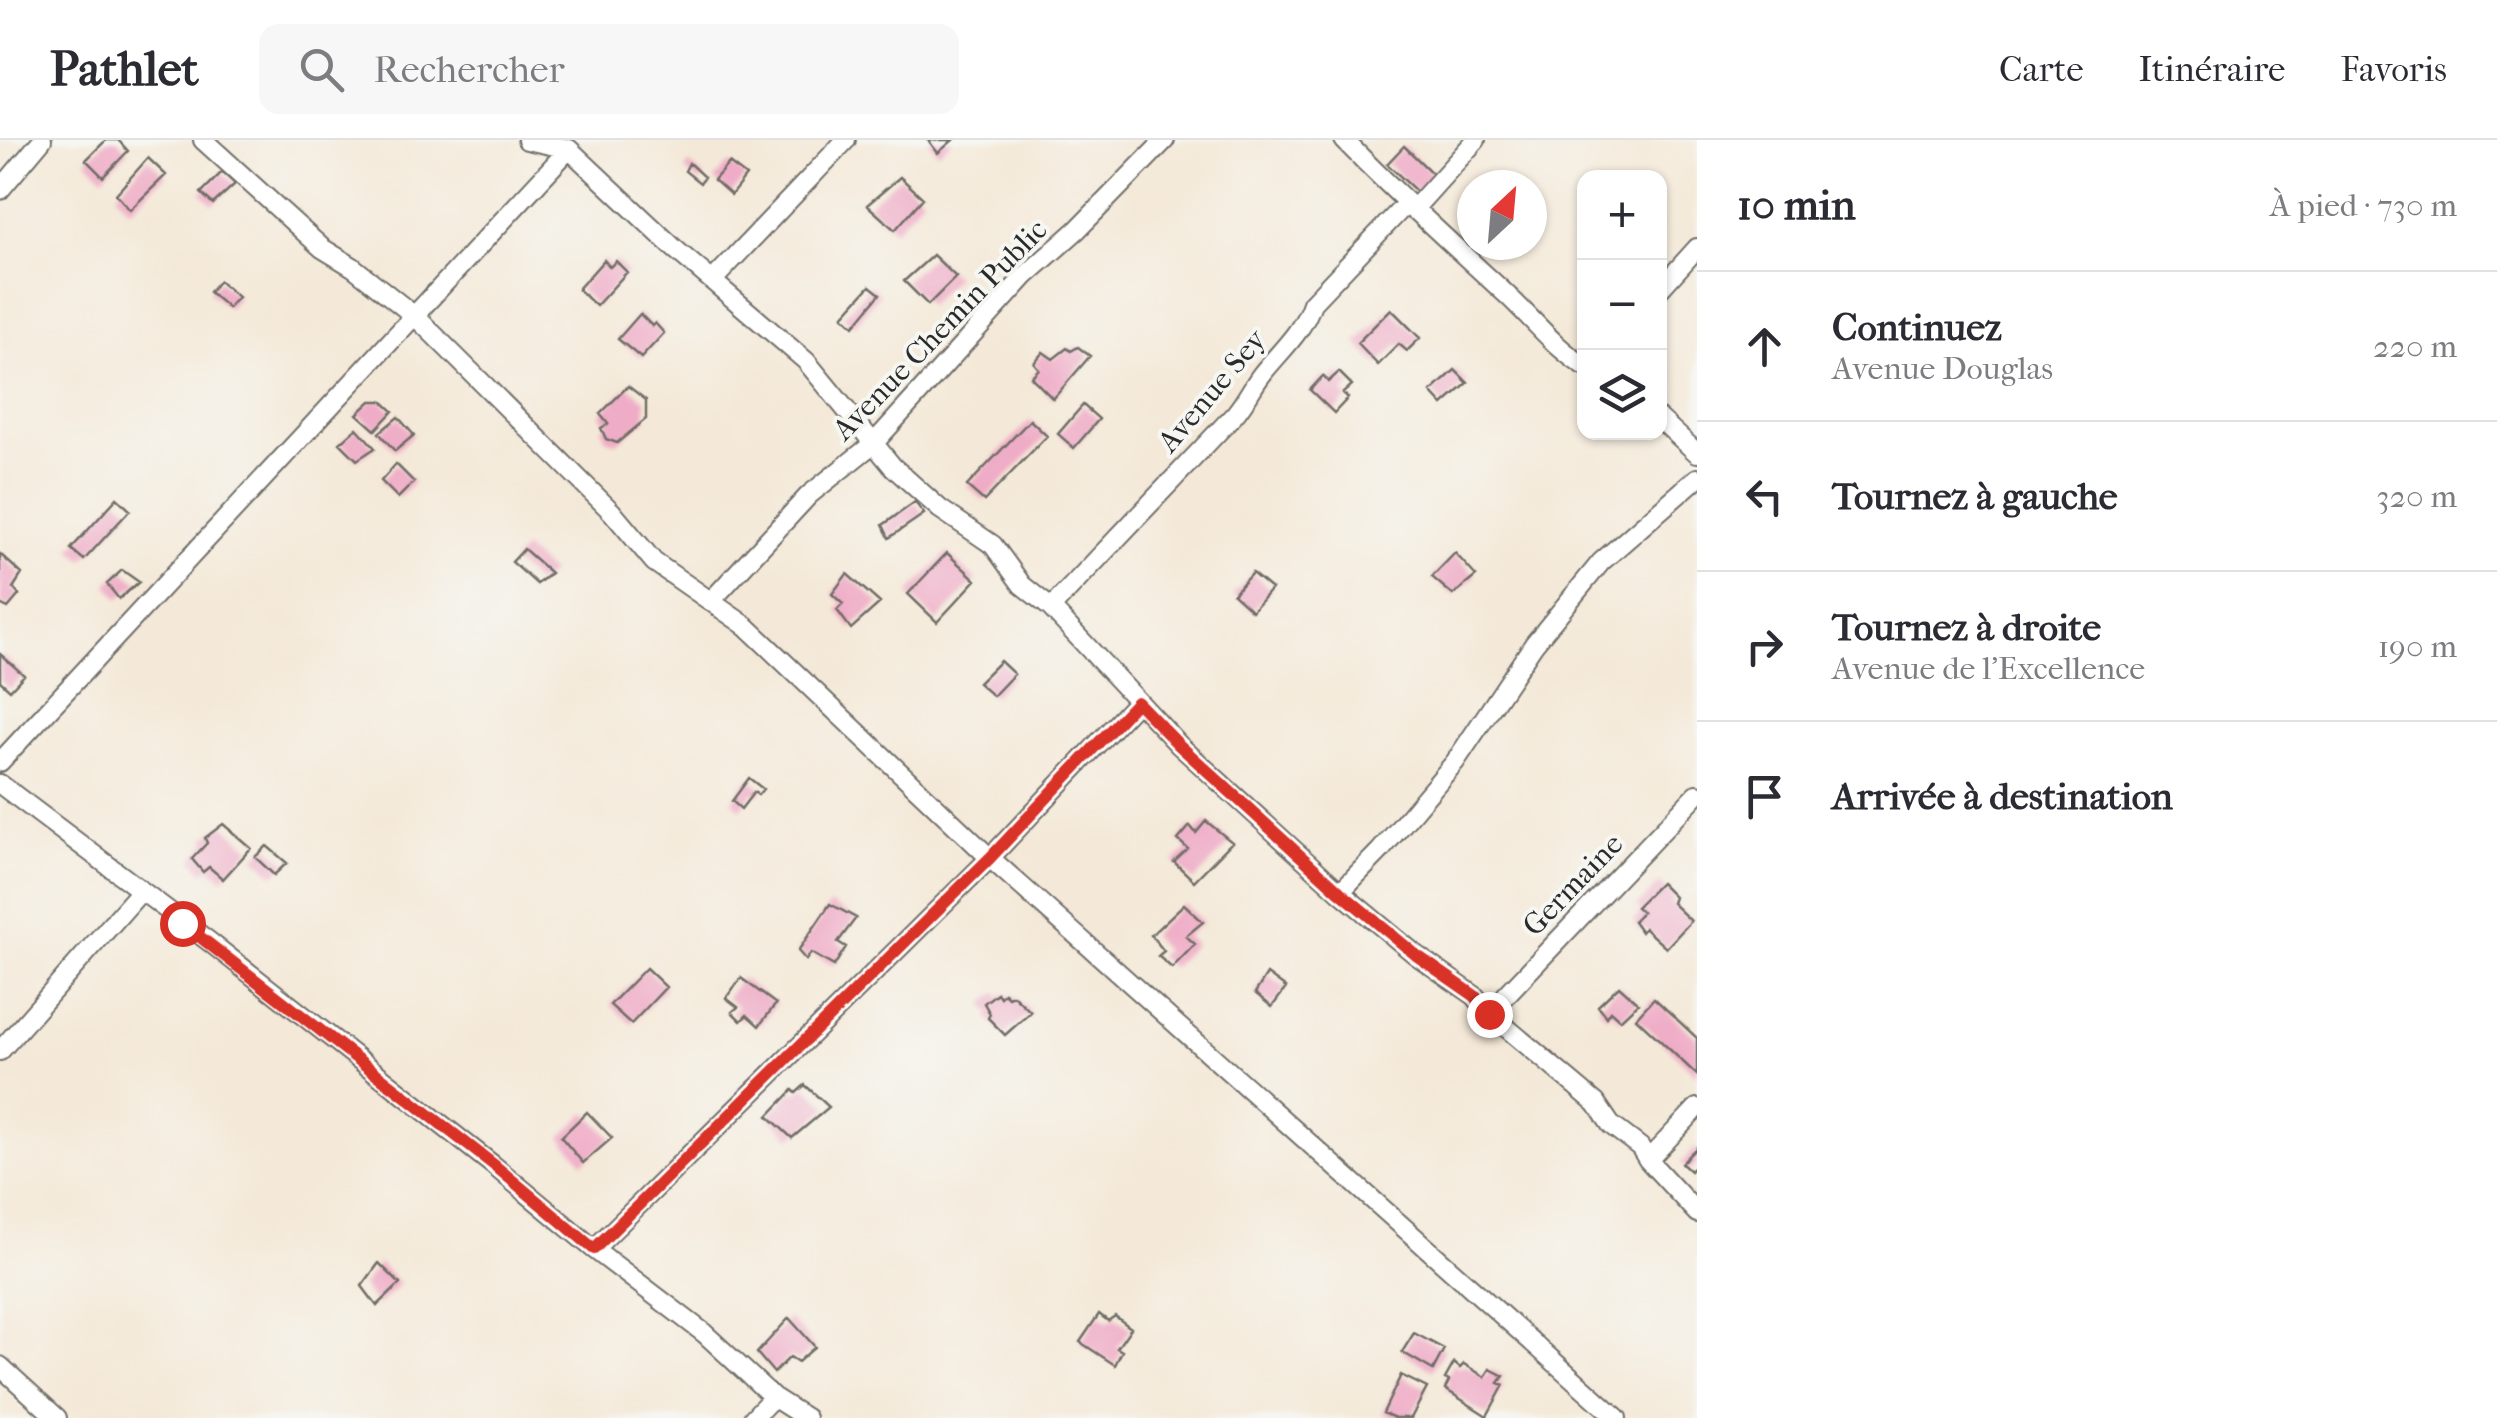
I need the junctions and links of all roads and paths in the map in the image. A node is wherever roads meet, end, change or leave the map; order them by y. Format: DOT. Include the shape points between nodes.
graph roads {
  1 [pos="42,140"];
  2 [pos="204,140"];
  3 [pos="529,140"];
  4 [pos="846,140"];
  5 [pos="1165,140"];
  6 [pos="1344,140"];
  7 [pos="1476,140"];
  8 [pos="569,149"];
  9 [pos="0,190"];
  10 [pos="1410,207"];
  11 [pos="1697,248"];
  12 [pos="713,280"];
  13 [pos="1667,281"];
  14 [pos="416,316"];
  15 [pos="1577,361"];
  16 [pos="1667,426"];
  17 [pos="874,443"];
  18 [pos="1697,453"];
  19 [pos="1697,478"];
  20 [pos="712,600"];
  21 [pos="1051,608"];
  22 [pos="1137,702"];
  23 [pos="0,762"];
  24 [pos="0,784"];
  25 [pos="1697,794"];
  26 [pos="990,858"];
  27 [pos="140,892"];
  28 [pos="1340,892"];
  29 [pos="1489,1014"];
  30 [pos="0,1051"];
  31 [pos="1697,1108"];
  32 [pos="1648,1160"];
  33 [pos="1697,1213"];
  34 [pos="594,1249"];
  35 [pos="0,1366"];
  36 [pos="773,1397"];
  37 [pos="57,1418"];
  38 [pos="754,1418"];
  39 [pos="806,1418"];
  40 [pos="1617,1418"];
  1 -- 9 [label="street"];
  2 -- 14 [label="street" via="322,248"];
  3 -- 8 [label="street"];
  4 -- 12 [label="street"];
  5 -- 17 [label="street, Avenue Chemin Public" via="1025,276"];
  6 -- 10 [label="street"];
  7 -- 10 [label="street, Avenue Sey"];
  8 -- 12 [label="street"];
  8 -- 14 [label="street"];
  10 -- 15 [label="street"];
  10 -- 21 [label="street, Avenue Sey" via="1347,262 1236,414"];
  11 -- 13 [label="street"];
  12 -- 17 [label="street" via="806,361"];
  14 -- 20 [label="street" via="654,562"];
  14 -- 23 [label="street"];
  16 -- 18 [label="street"];
  17 -- 20 [label="street, Avenue Chemin Public" via="810,495"];
  17 -- 21 [label="street" via="940,509 993,544 1022,585"];
  19 -- 28 [label="street" via="1600,562 1534,644 1455,762"];
  20 -- 26 [label="street"];
  21 -- 22 [label="street"];
  22 -- 26 [label="street"];
  22 -- 28 [label="street"];
  24 -- 27 [label="street"];
  25 -- 29 [label="street, Germaine"];
  26 -- 34 [label="street"];
  26 -- 40 [label="street"];
  27 -- 30 [label="street"];
  27 -- 34 [label="street"];
  28 -- 29 [label="street" via="1475,996"];
  29 -- 32 [label="street" via="1596,1103"];
  31 -- 32 [label="street"];
  32 -- 33 [label="street"];
  34 -- 36 [label="street" via="704,1333"];
  35 -- 37 [label="street"];
  36 -- 38 [label="street"];
  36 -- 39 [label="street"];
}
